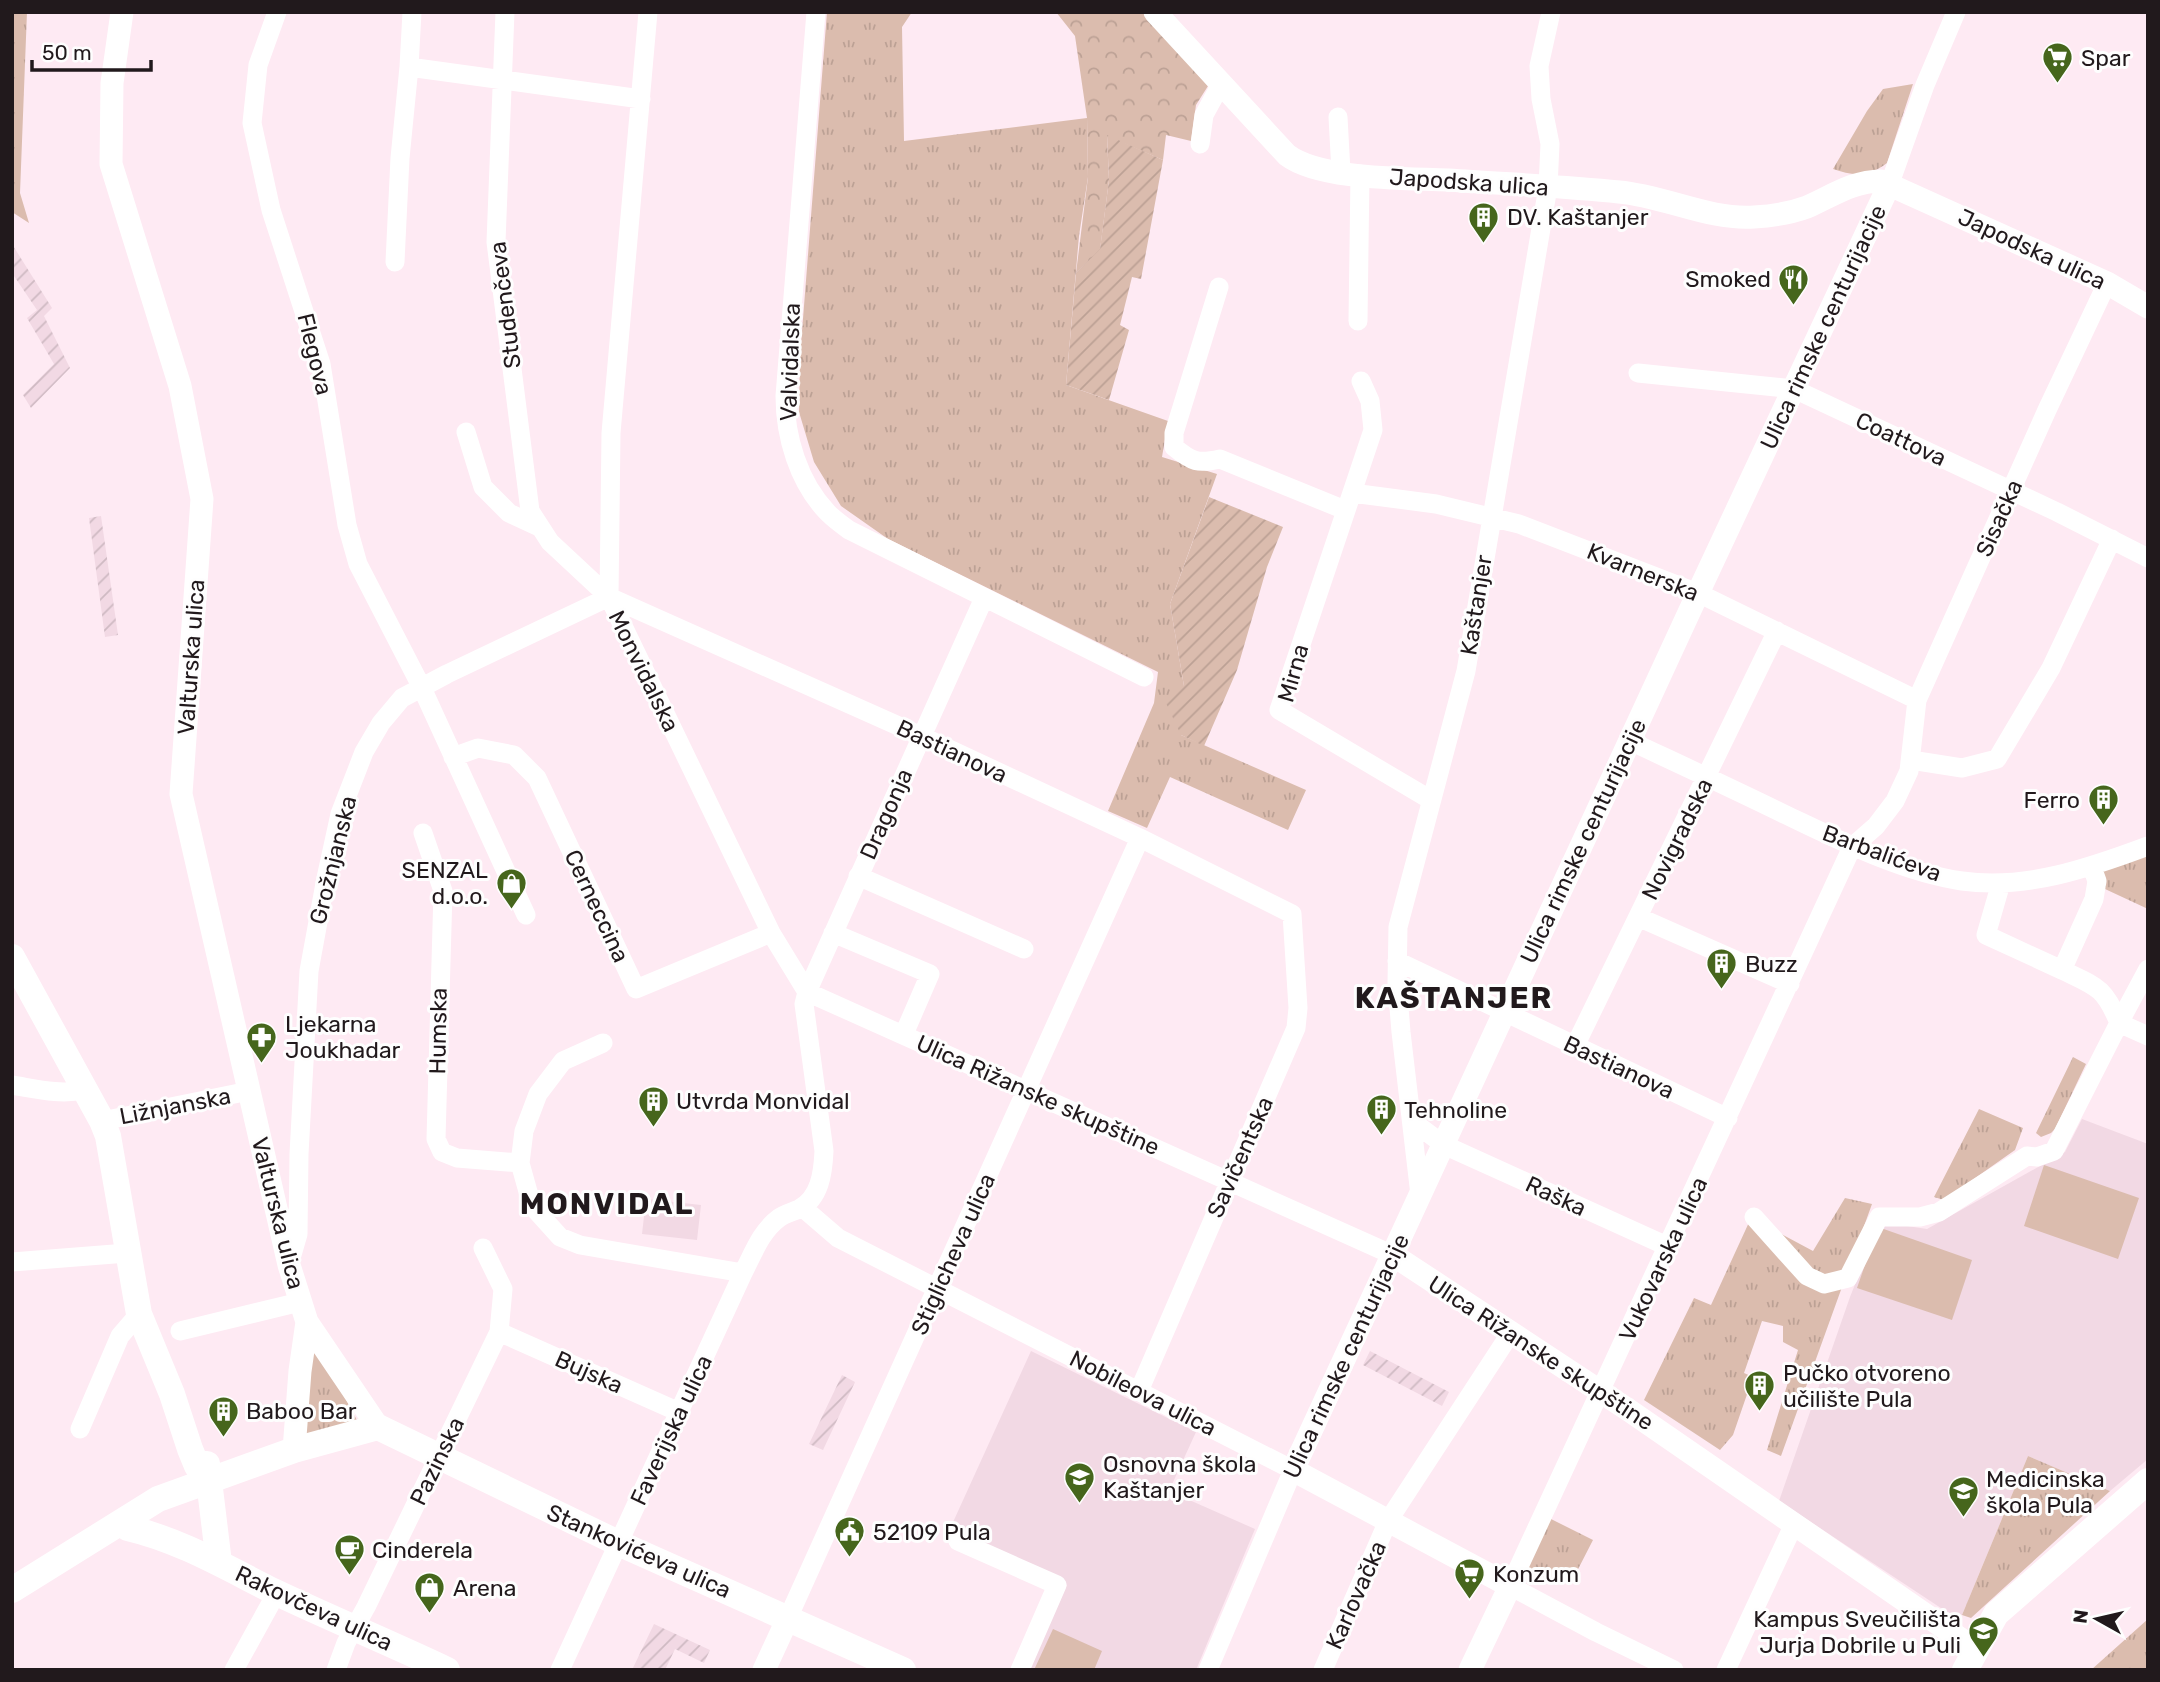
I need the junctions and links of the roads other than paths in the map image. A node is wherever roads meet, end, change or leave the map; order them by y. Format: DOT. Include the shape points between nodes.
graph roads {
  1 [pos="122,12"];
  2 [pos="276,12"];
  3 [pos="412,12"];
  4 [pos="505,12"];
  5 [pos="648,12"];
  6 [pos="816,12"];
  7 [pos="1155,12"];
  8 [pos="1550,12"];
  9 [pos="1956,12"];
  10 [pos="409,67"];
  11 [pos="501,80"];
  12 [pos="1221,84"];
  13 [pos="641,99"];
  14 [pos="1338,117"];
  15 [pos="1200,144"];
  16 [pos="1350,173"];
  17 [pos="1890,183"];
  18 [pos="1548,187"];
  19 [pos="396,262"];
  20 [pos="2107,282"];
  21 [pos="1219,287"];
  22 [pos="2148,307"];
  23 [pos="1358,321"];
  24 [pos="1638,373"];
  25 [pos="1361,381"];
  26 [pos="1794,388"];
  27 [pos="466,432"];
  28 [pos="2012,491"];
  29 [pos="1349,501"];
  30 [pos="1490,516"];
  31 [pos="540,527"];
  32 [pos="2112,539"];
  33 [pos="2148,558"];
  34 [pos="1698,593"];
  35 [pos="609,597"];
  36 [pos="984,598"];
  37 [pos="1777,631"];
  38 [pos="1144,677"];
  39 [pos="422,688"];
  40 [pos="1917,700"];
  41 [pos="921,736"];
  42 [pos="1630,741"];
  43 [pos="453,757"];
  44 [pos="1911,760"];
  45 [pos="1707,776"];
  46 [pos="1431,800"];
  47 [pos="423,833"];
  48 [pos="1140,838"];
  49 [pos="2148,846"];
  50 [pos="1853,847"];
  51 [pos="2092,867"];
  52 [pos="858,876"];
  53 [pos="2001,883"];
  54 [pos="1292,914"];
  55 [pos="526,915"];
  56 [pos="1638,917"];
  57 [pos="771,933"];
  58 [pos="833,933"];
  59 [pos="1024,949"];
  60 [pos="12,957"];
  61 [pos="1397,961"];
  62 [pos="2148,969"];
  63 [pos="2062,970"];
  64 [pos="1790,984"];
  65 [pos="807,992"];
  66 [pos="1504,1013"];
  67 [pos="2119,1023"];
  68 [pos="904,1034"];
  69 [pos="2148,1036"];
  70 [pos="603,1043"];
  71 [pos="1575,1046"];
  72 [pos="12,1085"];
  73 [pos="84,1090"];
  74 [pos="1027,1090"];
  75 [pos="249,1091"];
  76 [pos="1728,1118"];
  77 [pos="102,1121"];
  78 [pos="1412,1121"];
  79 [pos="1444,1144"];
  80 [pos="520,1163"];
  81 [pos="1229,1181"];
  82 [pos="1420,1195"];
  83 [pos="802,1207"];
  84 [pos="1754,1217"];
  85 [pos="1668,1247"];
  86 [pos="483,1248"];
  87 [pos="127,1253"];
  88 [pos="1393,1255"];
  89 [pos="12,1262"];
  90 [pos="289,1265"];
  91 [pos="743,1273"];
  92 [pos="937,1288"];
  93 [pos="303,1312"];
  94 [pos="139,1314"];
  95 [pos="180,1331"];
  96 [pos="499,1332"];
  97 [pos="1510,1334"];
  98 [pos="1139,1391"];
  99 [pos="1601,1392"];
  100 [pos="172,1394"];
  101 [pos="679,1412"];
  102 [pos="378,1427"];
  103 [pos="80,1429"];
  104 [pos="190,1449"];
  105 [pos="294,1450"];
  106 [pos="438,1458"];
  107 [pos="1293,1470"];
  108 [pos="209,1480"];
  109 [pos="2148,1481"];
  110 [pos="173,1494"];
  111 [pos="1388,1521"];
  112 [pos="1794,1524"];
  113 [pos="128,1528"];
  114 [pos="99,1537"];
  115 [pos="958,1541"];
  116 [pos="618,1543"];
  117 [pos="219,1563"];
  118 [pos="1510,1586"];
  119 [pos="12,1590"];
  120 [pos="277,1592"];
  121 [pos="788,1618"];
  122 [pos="354,1627"];
  123 [pos="1970,1659"];
  124 [pos="1213,1668"];
  125 [pos="234,1670"];
  126 [pos="336,1670"];
  127 [pos="447,1670"];
  128 [pos="560,1670"];
  129 [pos="764,1670"];
  130 [pos="903,1670"];
  131 [pos="1020,1670"];
  132 [pos="1323,1670"];
  133 [pos="1470,1670"];
  134 [pos="1674,1670"];
  135 [pos="1726,1670"];
  1 -- 75 [label="street, Valturska ulica" via="112,83 111,164 180,386 202,499 181,794"];
  2 -- 39 [label="street, Flegova" via="258,65 252,123 271,210 321,364 347,525 358,564"];
  3 -- 10 [label="street"];
  4 -- 11 [label="street, Studenčeva"];
  5 -- 13 [label="street, Monvidalska"];
  6 -- 36 [label="street, Valvidalska" via="785,396 785,422 794,456 812,492 849,530"];
  7 -- 12 [label="street, Japodska ulica"];
  8 -- 18 [label="street, Kaštanjer" via="1539,66 1550,144"];
  9 -- 17 [label="street, Ulica rimske centurijacije"];
  10 -- 11 [label="street"];
  10 -- 19 [label="street"];
  11 -- 13 [label="street"];
  11 -- 31 [label="street, Studenčeva" via="496,242 530,511"];
  12 -- 15 [label="street" via="1204,115"];
  12 -- 16 [label="street, Japodska ulica" via="1297,163"];
  13 -- 35 [label="street, Monvidalska" via="611,433"];
  14 -- 16 [label="street"];
  16 -- 18 [label="street, Japodska ulica"];
  16 -- 23 [label="street"];
  17 -- 18 [label="street, Japodska ulica" via="1867,181 1786,213 1737,218 1639,195"];
  17 -- 20 [label="street, Japodska ulica"];
  17 -- 26 [label="street, Ulica rimske centurijacije"];
  18 -- 30 [label="street, Kaštanjer"];
  20 -- 22 [label="street, Japodska ulica"];
  20 -- 28 [label="street, Sisačka"];
  21 -- 29 [label="street" via="1174,433 1174,447 1189,460 1220,459"];
  24 -- 26 [label="street, Coattova"];
  25 -- 29 [label="street, Mirna" via="1370,401 1373,430"];
  26 -- 28 [label="street, Coattova"];
  26 -- 34 [label="street, Ulica rimske centurijacije"];
  27 -- 31 [label="street, Studenčeva" via="482,487 509,513"];
  28 -- 32 [label="street, Coattova"];
  28 -- 40 [label="street, Sisačka"];
  29 -- 30 [label="street, Kvarnerska" via="1436,504"];
  29 -- 46 [label="street, Mirna" via="1279,710"];
  30 -- 34 [label="street, Kvarnerska"];
  30 -- 46 [label="street, Kaštanjer" via="1466,671"];
  31 -- 35 [label="street, Studenčeva"];
  32 -- 33 [label="street, Coattova"];
  32 -- 44 [label="street" via="2051,668 1997,759 1962,768"];
  34 -- 37 [label="street, Kvarnerska"];
  34 -- 42 [label="street, Ulica rimske centurijacije"];
  35 -- 39 [label="street, Grožnjanska"];
  35 -- 41 [label="street, Bastianova"];
  35 -- 57 [label="street, Monvidalska"];
  36 -- 38 [label="street, Valvidalska"];
  36 -- 41 [label="street, Dragonja"];
  37 -- 40 [label="street, Kvarnerska"];
  37 -- 45 [label="street, Novigradska"];
  39 -- 43 [label="street"];
  39 -- 90 [label="street, Grožnjanska" via="402,698 381,723 364,752 340,814 309,971 298,1234"];
  40 -- 44 [label="street, Sisačka"];
  41 -- 48 [label="street, Bastianova"];
  41 -- 52 [label="street, Dragonja"];
  42 -- 45 [label="street, Barbalićeva"];
  42 -- 66 [label="street, Ulica rimske centurijacije"];
  43 -- 55 [label="street"];
  43 -- 57 [label="street, Cerneccina" via="478,748 514,755 537,778 636,989"];
  44 -- 50 [label="street, Sisačka" via="1895,801"];
  45 -- 50 [label="street, Barbalićeva"];
  45 -- 56 [label="street, Novigradska"];
  46 -- 61 [label="street, Kaštanjer" via="1398,922"];
  47 -- 80 [label="street, Humska" via="443,891 436,1139 442,1152 457,1158"];
  48 -- 54 [label="street, Bastianova"];
  48 -- 74 [label="street, Stiglicheva ulica"];
  49 -- 51 [label="street, Barbalićeva"];
  50 -- 53 [label="street, Barbalićeva" via="1938,876"];
  50 -- 64 [label="street, Vukovarska ulica"];
  51 -- 53 [label="street, Barbalićeva"];
  51 -- 63 [label="street" via="2097,881 2094,900"];
  52 -- 58 [label="street, Dragonja"];
  52 -- 59 [label="street, Dragonja"];
  53 -- 63 [label="street" via="1986,935"];
  54 -- 81 [label="street, Savičentska" via="1296,1028"];
  56 -- 64 [label="street"];
  56 -- 71 [label="street, Novigradska"];
  57 -- 65 [label="street, Monvidalska"];
  58 -- 65 [label="street, Dragonja"];
  58 -- 68 [label="street" via="930,974"];
  60 -- 73 [label="main road"];
  61 -- 66 [label="street, Bastianova"];
  61 -- 78 [label="street, Kaštanjer"];
  62 -- 67 [label="street"];
  63 -- 67 [label="street" via="2099,988"];
  64 -- 76 [label="street, Vukovarska ulica"];
  65 -- 68 [label="street, Ulica Rižanske skupštine"];
  65 -- 83 [label="street" via="804,1004 824,1151 817,1190"];
  66 -- 71 [label="street, Bastianova"];
  66 -- 79 [label="street, Ulica rimske centurijacije"];
  67 -- 69 [label="street"];
  67 -- 84 [label="street" via="2054,1151 2027,1156 1939,1212 1880,1217 1848,1278 1824,1284 1807,1276"];
  68 -- 74 [label="street, Ulica Rižanske skupštine"];
  70 -- 80 [label="street" via="563,1061 538,1094 524,1131"];
  71 -- 76 [label="street, Bastianova"];
  72 -- 73 [label="street" via="58,1093"];
  73 -- 77 [label="main road"];
  74 -- 81 [label="street, Ulica Rižanske skupštine"];
  74 -- 92 [label="street, Stiglicheva ulica"];
  75 -- 77 [label="street, Ližnjanska"];
  75 -- 90 [label="street, Valturska ulica"];
  76 -- 85 [label="street, Vukovarska ulica"];
  77 -- 87 [label="main road"];
  78 -- 79 [label="street, Raška"];
  78 -- 82 [label="street, Kaštanjer"];
  79 -- 82 [label="street, Ulica rimske centurijacije"];
  79 -- 85 [label="street, Raška"];
  80 -- 91 [label="street" via="532,1206 560,1237 603,1251"];
  81 -- 88 [label="street, Ulica Rižanske skupštine"];
  81 -- 98 [label="street, Savičentska"];
  82 -- 88 [label="street, Ulica rimske centurijacije"];
  83 -- 91 [label="street, Faverijska ulica" via="779,1217 763,1234"];
  83 -- 92 [label="street, Nobileova ulica" via="838,1238"];
  85 -- 99 [label="street, Vukovarska ulica"];
  86 -- 96 [label="street, Pazinska" via="503,1289"];
  87 -- 89 [label="street"];
  87 -- 94 [label="main road"];
  88 -- 97 [label="street, Ulica Rižanske skupštine"];
  88 -- 107 [label="street, Ulica rimske centurijacije"];
  90 -- 93 [label="street, Valturska ulica"];
  91 -- 101 [label="street, Faverijska ulica"];
  92 -- 98 [label="street, Nobileova ulica"];
  92 -- 121 [label="street, Stiglicheva ulica"];
  93 -- 95 [label="street, Valturska ulica"];
  93 -- 102 [label="street"];
  93 -- 105 [label="street"];
  94 -- 100 [label="main road"];
  94 -- 103 [label="street" via="120,1336"];
  96 -- 101 [label="street, Bujska"];
  96 -- 106 [label="street, Pazinska"];
  97 -- 99 [label="street, Ulica Rižanske skupštine"];
  97 -- 111 [label="street, Karlovačka"];
  98 -- 107 [label="street, Nobileova ulica"];
  99 -- 112 [label="street, Ulica Rižanske skupštine"];
  99 -- 118 [label="street, Vukovarska ulica"];
  100 -- 104 [label="main road"];
  100 -- 108 [label="main road, Rakovčeva ulica" via="192,1423"];
  101 -- 116 [label="street, Faverijska ulica"];
  102 -- 105 [label="main road"];
  102 -- 106 [label="main road, Stankovićeva ulica"];
  104 -- 108 [label="main road"];
  104 -- 110 [label="main road" via="184,1477"];
  105 -- 108 [label="main road"];
  106 -- 116 [label="main road, Stankovićeva ulica"];
  106 -- 122 [label="street, Pazinska"];
  107 -- 111 [label="street, Nobileova ulica"];
  107 -- 124 [label="street, Ulica rimske centurijacije"];
  108 -- 110 [label="main road"];
  108 -- 113 [label="main road" via="179,1506"];
  108 -- 117 [label="main road, Rakovčeva ulica"];
  109 -- 123 [label="main road" via="1996,1614"];
  110 -- 114 [label="main road" via="142,1507"];
  111 -- 118 [label="street, Nobileova ulica"];
  111 -- 132 [label="street, Karlovačka"];
  112 -- 123 [label="street, Ulica Rižanske skupštine"];
  112 -- 135 [label="street"];
  113 -- 114 [label="main road"];
  113 -- 117 [label="main road, Rakovčeva ulica"];
  114 -- 119 [label="main road"];
  115 -- 131 [label="street" via="1057,1585"];
  116 -- 121 [label="main road, Stankovićeva ulica"];
  116 -- 128 [label="street, Faverijska ulica"];
  117 -- 120 [label="main road, Rakovčeva ulica"];
  118 -- 133 [label="street, Vukovarska ulica"];
  118 -- 134 [label="street, Nobileova ulica"];
  120 -- 122 [label="main road, Rakovčeva ulica"];
  120 -- 125 [label="street"];
  121 -- 129 [label="street, Stiglicheva ulica"];
  121 -- 130 [label="main road, Stankovićeva ulica"];
  122 -- 126 [label="street, Pazinska"];
  122 -- 127 [label="main road, Rakovčeva ulica"];
}
